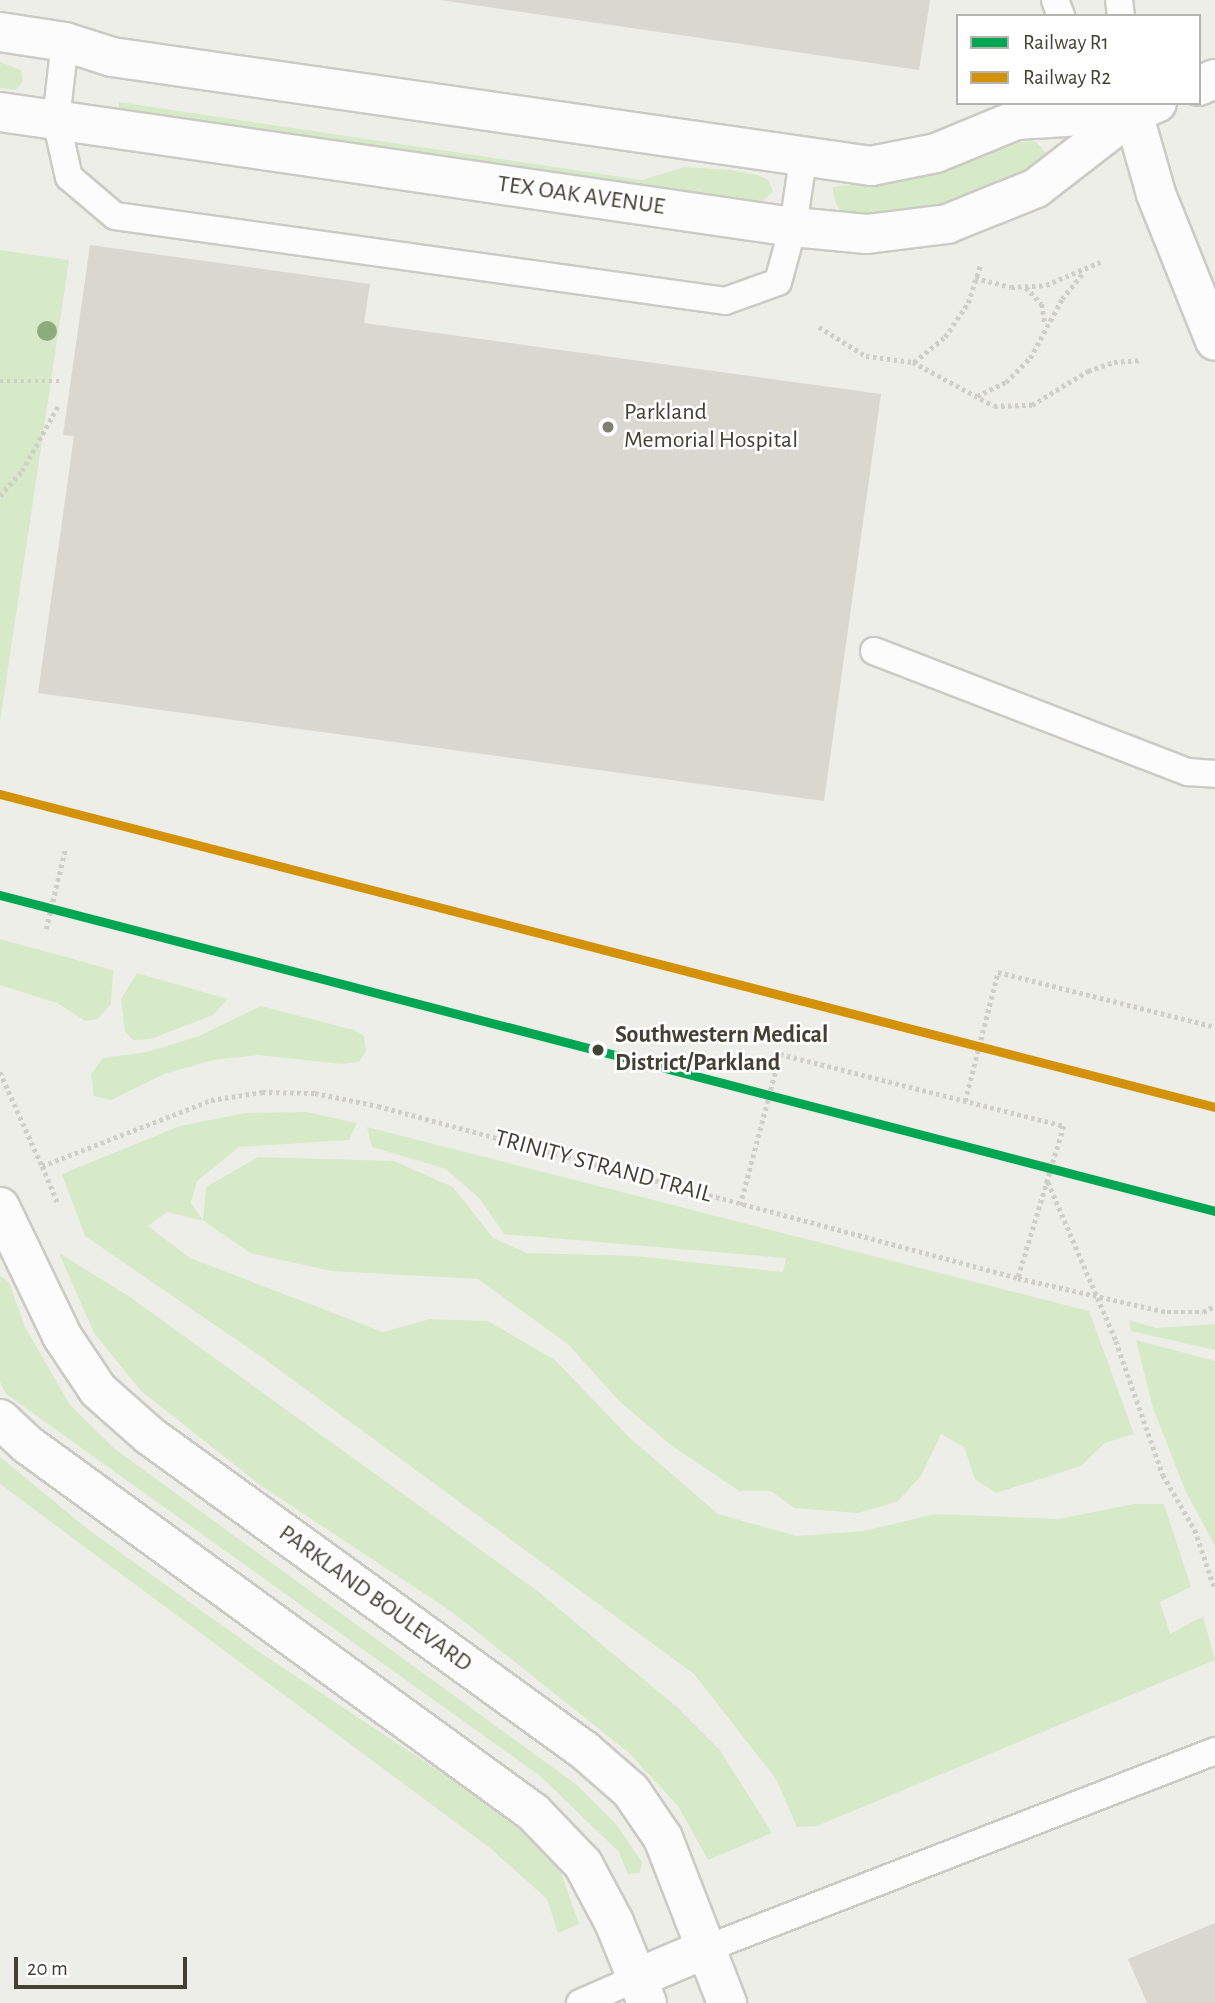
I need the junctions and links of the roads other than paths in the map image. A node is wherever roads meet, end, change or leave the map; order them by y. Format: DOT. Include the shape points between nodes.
graph roads {
  1 [pos="0,32"];
  2 [pos="65,41"];
  3 [pos="1140,107"];
  4 [pos="0,112"];
  5 [pos="55,120"];
  6 [pos="803,159"];
  7 [pos="793,227"];
  8 [pos="1215,341"];
  9 [pos="874,651"];
  10 [pos="1215,774"];
  11 [pos="0,1207"];
  12 [pos="0,1419"];
  13 [pos="1215,1751"];
  14 [pos="708,1948"];
  15 [pos="642,1990"];
  16 [pos="580,2003"];
  17 [pos="727,2003"];
  1 -- 2 [label="street"];
  2 -- 5 [label="lane"];
  2 -- 6 [label="street" via="112,57"];
  3 -- 6 [label="street" via="1016,120 936,153 871,166"];
  3 -- 7 [label="street, TEX OAK AVENUE" via="1036,188 947,224 866,234"];
  3 -- 8 [label="street" via="1160,205"];
  4 -- 5 [label="street, TEX OAK AVENUE"];
  5 -- 7 [label="street, TEX OAK AVENUE"];
  5 -- 7 [label="lane" via="69,177 115,215 725,301 778,282"];
  6 -- 7 [label="lane"];
  9 -- 10 [label="lane" via="1188,772"];
  11 -- 14 [label="street, PARKLAND BOULEVARD" via="62,1336 98,1390 150,1436 584,1751 631,1791 663,1838"];
  12 -- 15 [label="street" via="28,1445 533,1812 583,1864"];
  13 -- 14 [label="lane"];
  14 -- 15 [label="street"];
  14 -- 17 [label="street, PARKLAND BOULEVARD"];
  15 -- 16 [label="lane"];
}
